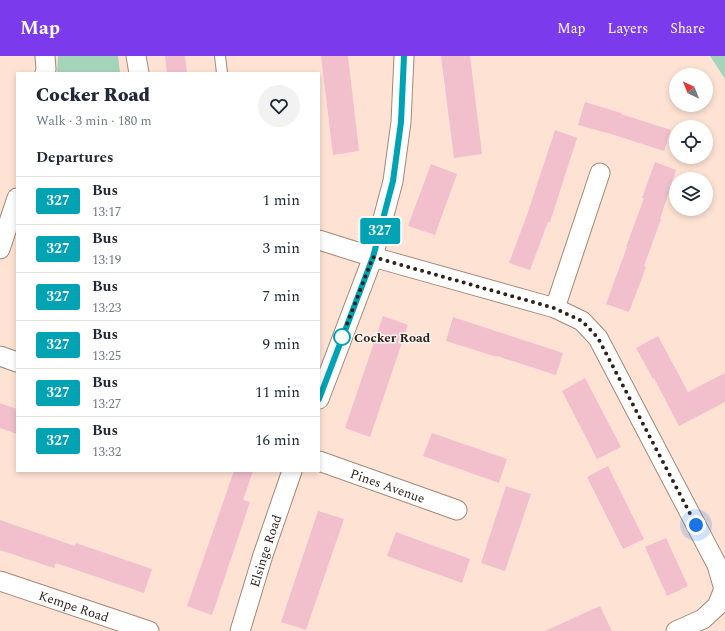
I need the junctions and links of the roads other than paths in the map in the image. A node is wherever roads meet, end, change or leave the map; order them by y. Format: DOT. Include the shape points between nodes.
graph roads {
  1 [pos="45,56"];
  2 [pos="136,56"];
  3 [pos="220,56"];
  4 [pos="404,56"];
  5 [pos="45,72"];
  6 [pos="139,72"];
  7 [pos="222,72"];
  8 [pos="600,173"];
  9 [pos="16,201"];
  10 [pos="320,240"];
  11 [pos="0,248"];
  12 [pos="373,257"];
  13 [pos="554,308"];
  14 [pos="0,356"];
  15 [pos="16,362"];
  16 [pos="320,396"];
  17 [pos="320,461"];
  18 [pos="292,472"];
  19 [pos="457,510"];
  20 [pos="0,581"];
  21 [pos="149,631"];
  22 [pos="240,631"];
  23 [pos="676,631"];
  1 -- 5 [label="street"];
  2 -- 6 [label="street"];
  3 -- 7 [label="lane"];
  4 -- 12 [label="street" via="401,122 393,181"];
  8 -- 13 [label="street"];
  9 -- 11 [label="street"];
  10 -- 12 [label="street"];
  12 -- 13 [label="street"];
  12 -- 16 [label="street"];
  13 -- 23 [label="street" via="582,321 598,338 717,565 724,589 717,606 704,619"];
  14 -- 15 [label="street"];
  17 -- 19 [label="street, Pines Avenue"];
  18 -- 22 [label="street, Elsinge Road"];
  20 -- 21 [label="street, Kempe Road"];
}
